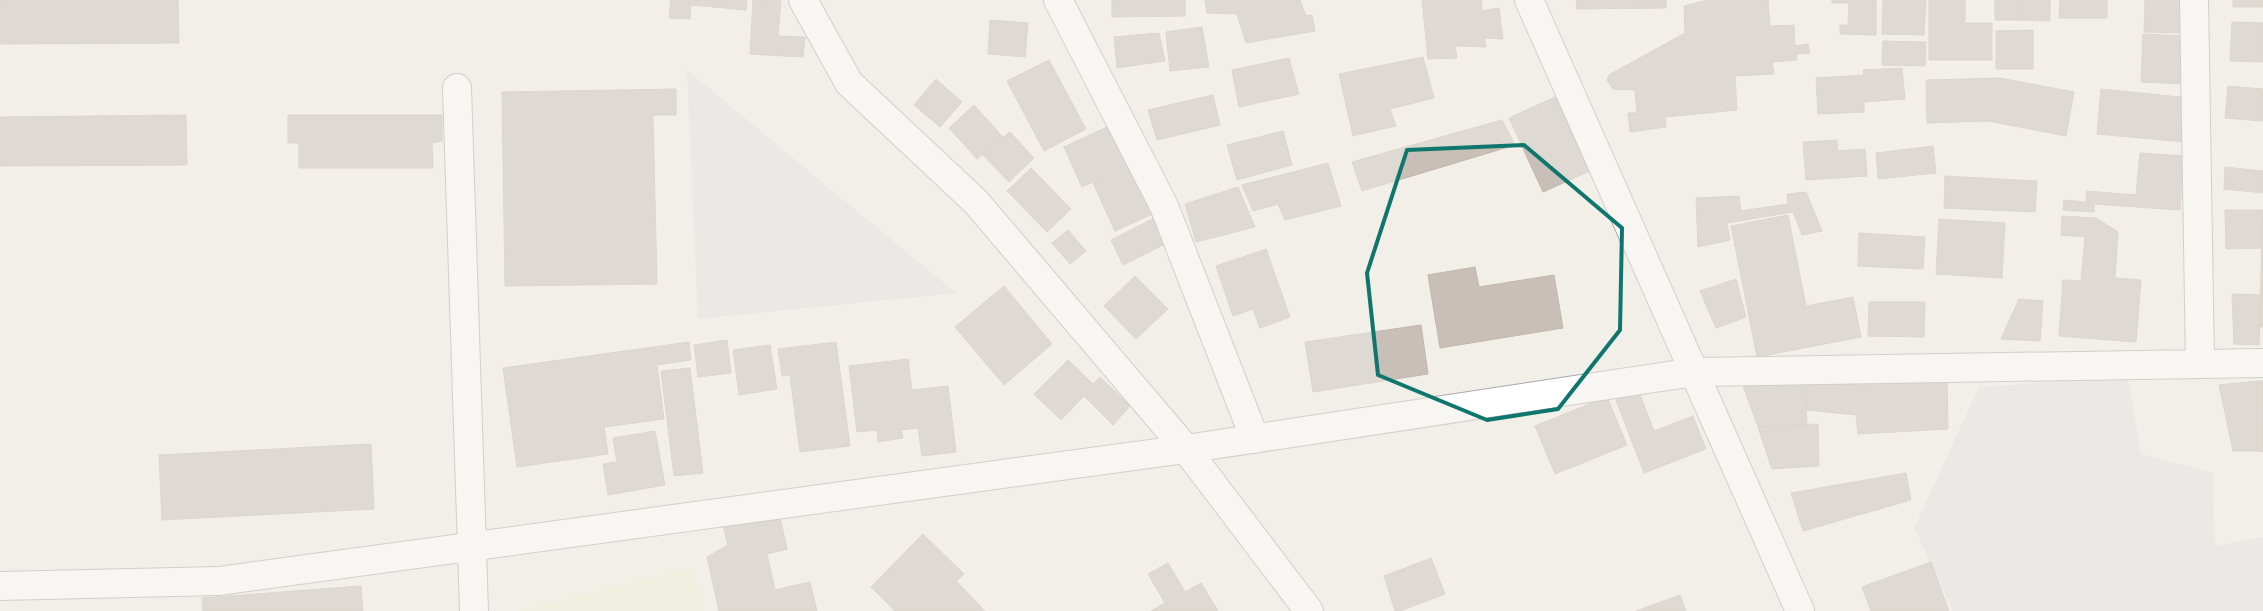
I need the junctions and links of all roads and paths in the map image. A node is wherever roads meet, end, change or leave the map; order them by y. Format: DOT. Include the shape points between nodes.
graph roads {
  1 [pos="803,0"];
  2 [pos="1058,0"];
  3 [pos="1529,0"];
  4 [pos="2194,0"];
  5 [pos="457,88"];
  6 [pos="2263,363"];
  7 [pos="2200,364"];
  8 [pos="1694,372"];
  9 [pos="1255,439"];
  10 [pos="1186,449"];
  11 [pos="471,547"];
  12 [pos="0,586"];
  13 [pos="474,611"];
  14 [pos="1309,611"];
  15 [pos="1800,611"];
  1 -- 10 [label="street" via="848,83 976,202"];
  2 -- 9 [label="street" via="1164,206"];
  3 -- 8 [label="street"];
  4 -- 7 [label="street"];
  5 -- 11 [label="street"];
  6 -- 7 [label="street"];
  7 -- 8 [label="street"];
  8 -- 9 [label="street"];
  8 -- 15 [label="street"];
  9 -- 10 [label="street"];
  10 -- 11 [label="street"];
  10 -- 14 [label="street"];
  11 -- 12 [label="street" via="219,582"];
  11 -- 13 [label="street"];
}
